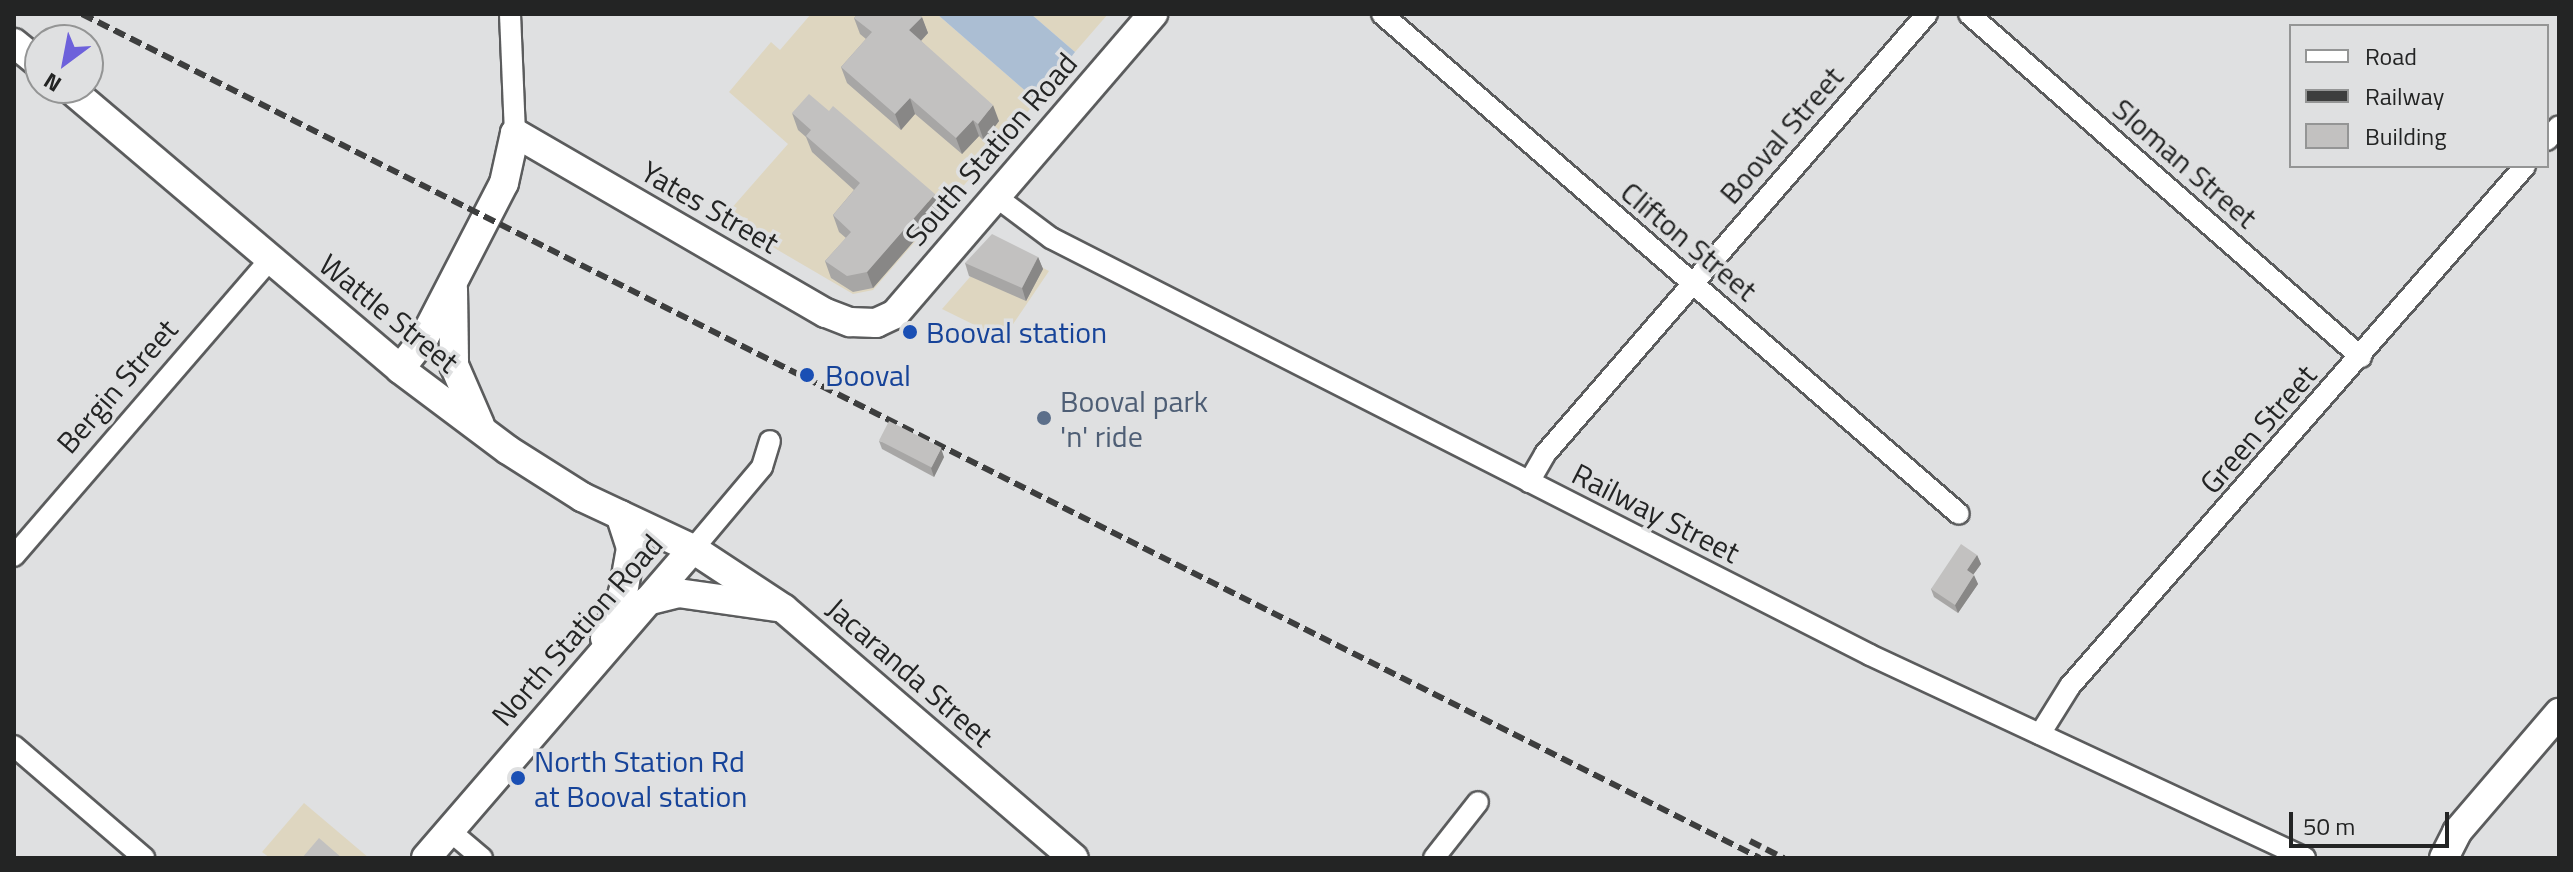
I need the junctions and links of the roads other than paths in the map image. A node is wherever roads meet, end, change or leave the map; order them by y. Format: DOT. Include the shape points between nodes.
graph roads {
  1 [pos="510,14"];
  2 [pos="1153,14"];
  3 [pos="1382,14"];
  4 [pos="1927,14"];
  5 [pos="1969,14"];
  6 [pos="88,104"];
  7 [pos="515,133"];
  8 [pos="2523,168"];
  9 [pos="995,196"];
  10 [pos="270,259"];
  11 [pos="1693,283"];
  12 [pos="453,284"];
  13 [pos="876,323"];
  14 [pos="2361,357"];
  15 [pos="400,369"];
  16 [pos="486,434"];
  17 [pos="770,441"];
  18 [pos="1529,482"];
  19 [pos="1959,514"];
  20 [pos="620,515"];
  21 [pos="693,549"];
  22 [pos="14,556"];
  23 [pos="647,601"];
  24 [pos="784,609"];
  25 [pos="597,657"];
  26 [pos="2559,713"];
  27 [pos="2040,734"];
  28 [pos="14,746"];
  29 [pos="1478,802"];
  30 [pos="450,831"];
  31 [pos="144,858"];
  32 [pos="426,858"];
  33 [pos="482,858"];
  34 [pos="1074,858"];
  35 [pos="1434,858"];
  36 [pos="2305,858"];
  37 [pos="2444,858"];
  1 -- 7 [label="street"];
  2 -- 9 [label="street, South Station Road"];
  3 -- 11 [label="street, Clifton Street"];
  4 -- 11 [label="street, Booval Street"];
  5 -- 14 [label="street, Sloman Street"];
  6 -- 10 [label="street, Wattle Street"];
  7 -- 12 [label="street" via="504,183"];
  7 -- 13 [label="street, Yates Street" via="826,313 850,322"];
  8 -- 14 [label="street, Green Street"];
  9 -- 13 [label="street, South Station Road" via="895,314"];
  9 -- 18 [label="street, Railway Street" via="1051,238"];
  10 -- 15 [label="street, Wattle Street"];
  10 -- 22 [label="street, Bergin Street"];
  11 -- 18 [label="street, Booval Street" via="1545,454"];
  11 -- 19 [label="street, Clifton Street"];
  12 -- 15 [label="street"];
  12 -- 16 [label="street" via="454,365"];
  14 -- 27 [label="street, Green Street" via="2070,686"];
  15 -- 16 [label="street, Wattle Street"];
  16 -- 20 [label="street, Wattle Street" via="530,466"];
  17 -- 21 [label="street, North Station Road" via="762,467"];
  18 -- 27 [label="street, Railway Street"];
  20 -- 21 [label="street, Wattle Street"];
  20 -- 25 [label="street" via="631,548 623,593"];
  21 -- 23 [label="street, North Station Road"];
  21 -- 24 [label="street, Jacaranda Street"];
  23 -- 24 [label="street" via="678,593"];
  23 -- 25 [label="street, North Station Road"];
  24 -- 34 [label="street, Jacaranda Street"];
  25 -- 30 [label="street, North Station Road"];
  26 -- 37 [label="street" via="2457,832"];
  27 -- 36 [label="street, Railway Street"];
  28 -- 31 [label="street"];
  29 -- 35 [label="street"];
  30 -- 32 [label="street, North Station Road"];
  30 -- 33 [label="street"];
}
